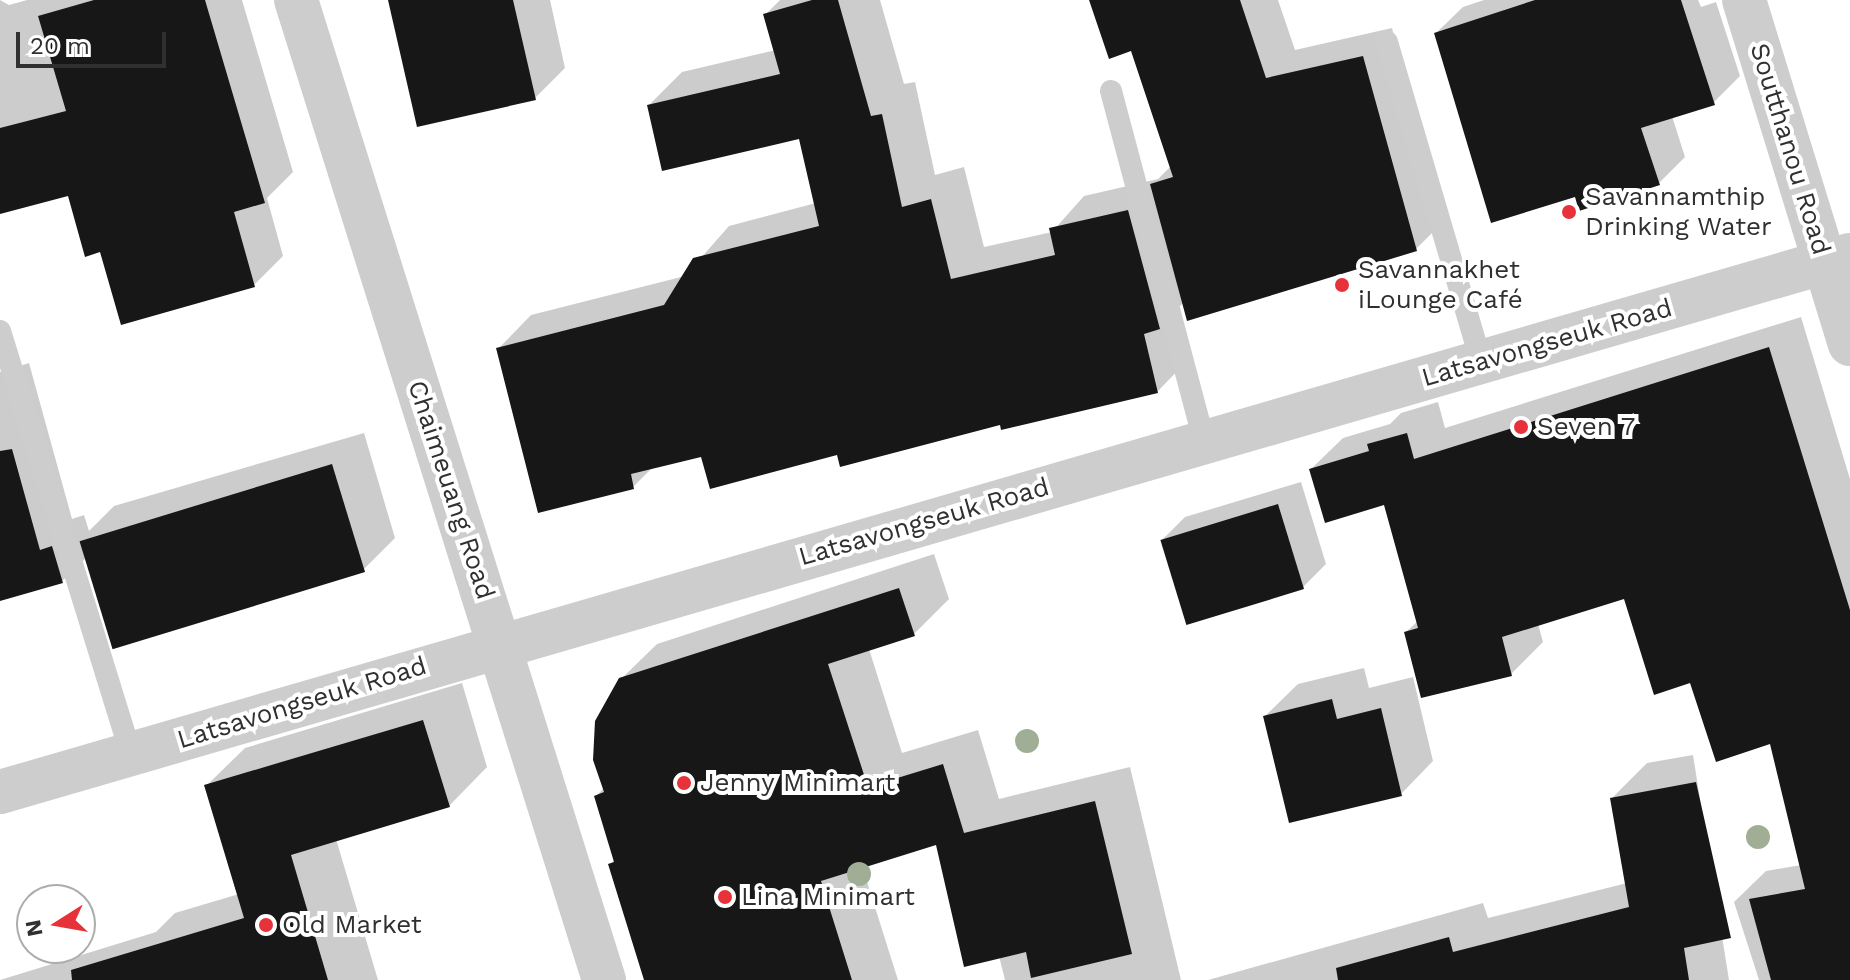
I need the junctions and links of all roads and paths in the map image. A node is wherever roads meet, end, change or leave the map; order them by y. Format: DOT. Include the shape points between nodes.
graph roads {
  1 [pos="296,0"];
  2 [pos="1744,0"];
  3 [pos="1387,42"];
  4 [pos="1111,91"];
  5 [pos="1838,259"];
  6 [pos="0,331"];
  7 [pos="1850,344"];
  8 [pos="1481,362"];
  9 [pos="1204,441"];
  10 [pos="499,644"];
  11 [pos="131,754"];
  12 [pos="0,792"];
  13 [pos="604,980"];
  1 -- 10 [label="street, Chaimeuang Road"];
  2 -- 5 [label="street, Soutthanou Road"];
  3 -- 8 [label="lane"];
  4 -- 9 [label="lane"];
  5 -- 7 [label="street, Soutthanou Road"];
  5 -- 8 [label="street, Latsavongseuk Road"];
  6 -- 11 [label="lane"];
  8 -- 9 [label="street, Latsavongseuk Road"];
  9 -- 10 [label="street, Latsavongseuk Road"];
  10 -- 11 [label="street, Latsavongseuk Road"];
  10 -- 13 [label="street, Chaimeuang Road"];
  11 -- 12 [label="street, Latsavongseuk Road"];
}
